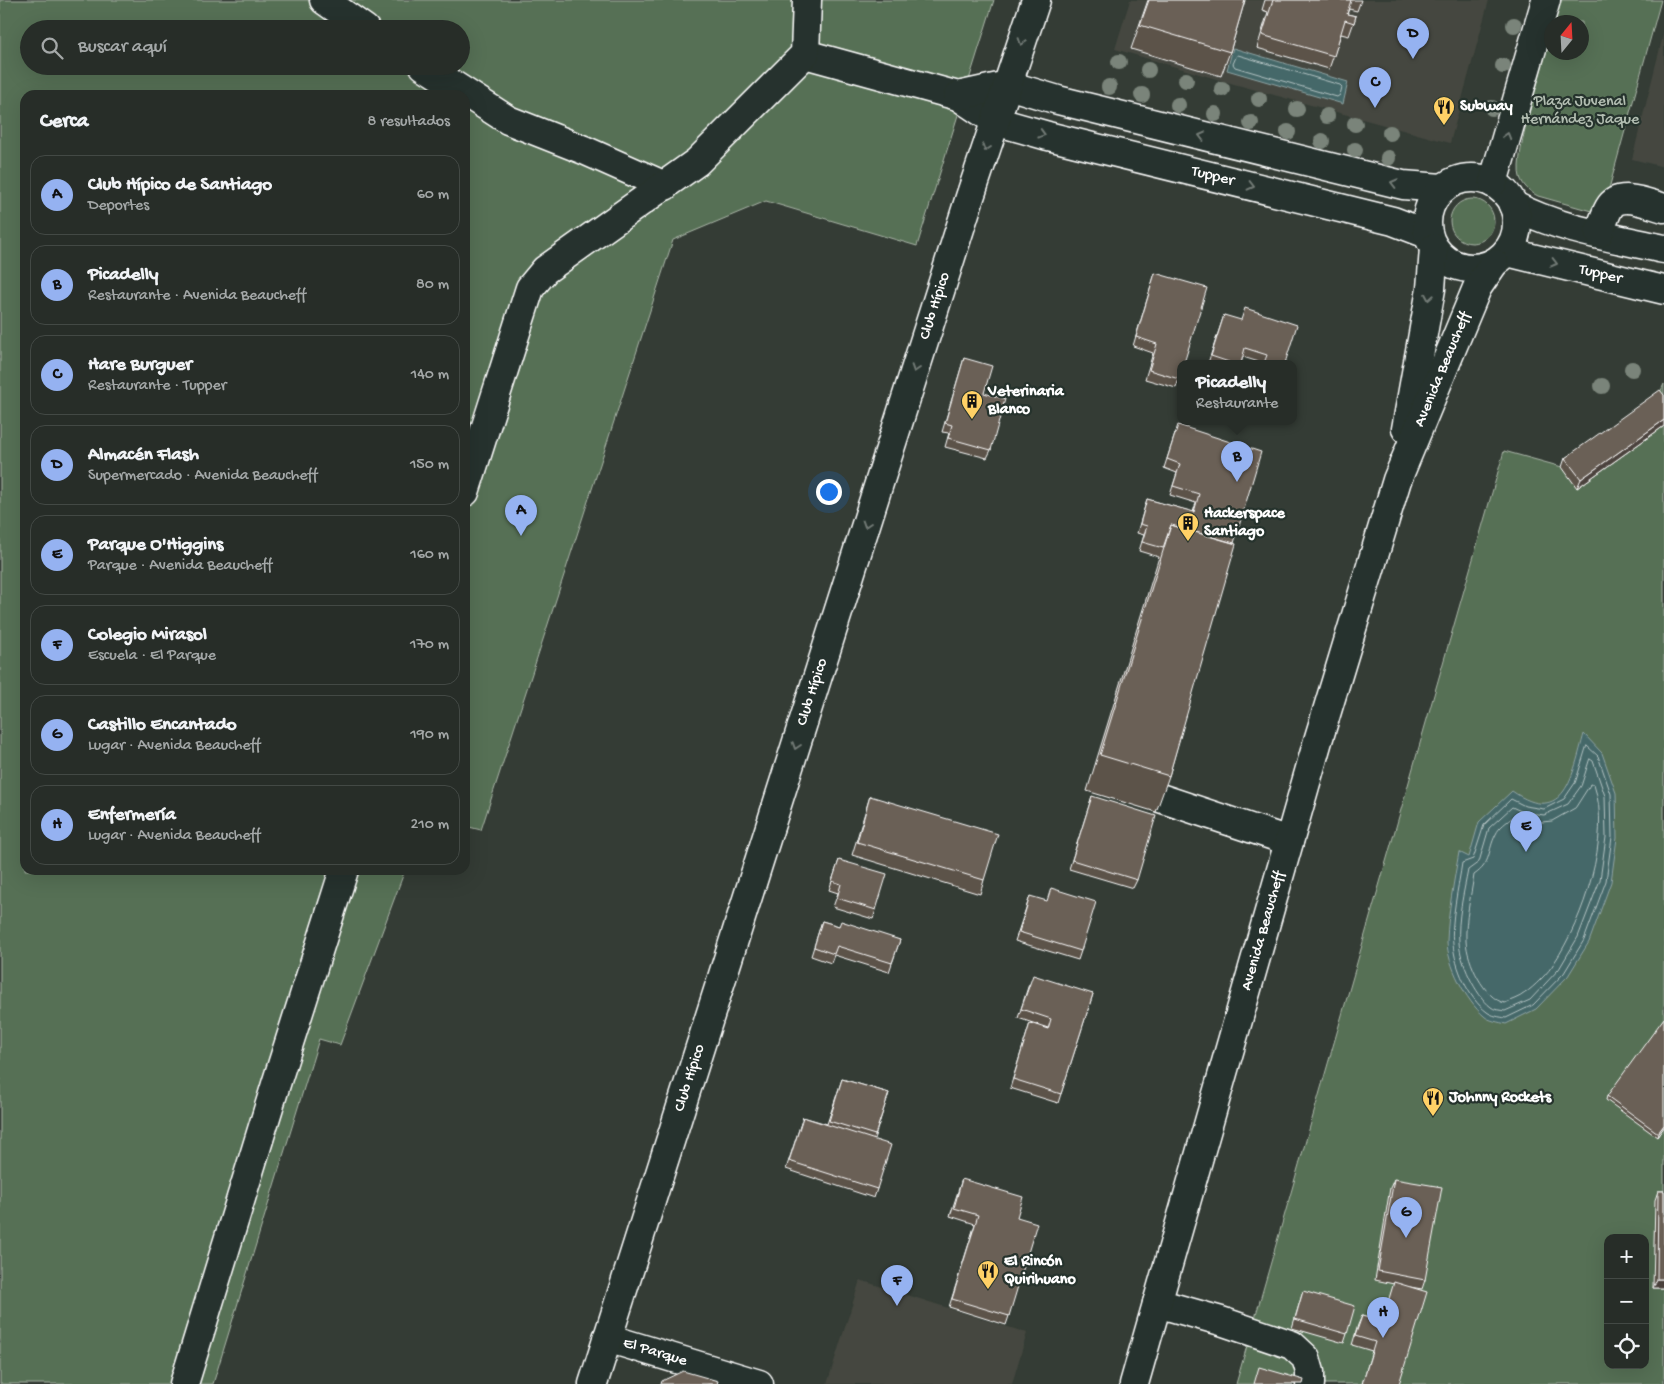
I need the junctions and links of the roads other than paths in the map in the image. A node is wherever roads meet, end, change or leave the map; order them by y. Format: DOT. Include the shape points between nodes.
graph roads {
  1 [pos="324,0"];
  2 [pos="807,0"];
  3 [pos="1036,0"];
  4 [pos="1546,0"];
  5 [pos="352,20"];
  6 [pos="805,54"];
  7 [pos="438,75"];
  8 [pos="1008,85"];
  9 [pos="461,90"];
  10 [pos="470,96"];
  11 [pos="958,96"];
  12 [pos="995,121"];
  13 [pos="1493,183"];
  14 [pos="665,186"];
  15 [pos="1442,188"];
  16 [pos="1513,205"];
  17 [pos="1664,208"];
  18 [pos="1598,233"];
  19 [pos="1431,241"];
  20 [pos="1664,249"];
  21 [pos="1500,257"];
  22 [pos="1664,290"];
  23 [pos="470,476"];
  24 [pos="1397,480"];
  25 [pos="1160,798"];
  26 [pos="1290,841"];
  27 [pos="342,875"];
  28 [pos="1158,1303"];
  29 [pos="607,1338"];
  30 [pos="184,1384"];
  31 [pos="593,1384"];
  32 [pos="759,1384"];
  33 [pos="1134,1384"];
  34 [pos="1310,1384"];
  1 -- 5 [label="main road"];
  2 -- 6 [label="main road"];
  3 -- 8 [label="main road, Club Hípico, one-way"];
  13 -- 4 [label="main road, one-way"];
  6 -- 11 [label="main road"];
  6 -- 14 [label="main road" via="697,162"];
  7 -- 9 [label="main road"];
  8 -- 11 [label="main road"];
  8 -- 12 [label="main road, Club Hípico"];
  15 -- 8 [label="main road, one-way" via="1403,185"];
  10 -- 14 [label="main road" via="508,120"];
  11 -- 12 [label="main road, Tupper"];
  12 -- 19 [label="main road, Tupper, one-way" via="1393,221"];
  12 -- 29 [label="main road, Club Hípico, one-way"];
  13 -- 15 [label="main road" via="1467,178"];
  13 -- 16 [label="main road"];
  14 -- 23 [label="main road" via="545,270 530,288"];
  15 -- 19 [label="main road" via="1428,209 1426,222"];
  16 -- 18 [label="main road" via="1550,221"];
  16 -- 21 [label="main road" via="1517,229 1513,241"];
  17 -- 18 [label="main road" via="1627,199 1618,200 1610,206"];
  18 -- 20 [label="main road"];
  19 -- 21 [label="main road" via="1446,260 1461,267 1478,268"];
  19 -- 24 [label="main road, Avenida Beaucheff, one-way" via="1431,288"];
  21 -- 22 [label="main road, Tupper, one-way"];
  21 -- 24 [label="main road, Avenida Beaucheff" via="1477,288"];
  24 -- 26 [label="main road, Avenida Beaucheff"];
  25 -- 26 [label="main road"];
  26 -- 28 [label="main road, Avenida Beaucheff"];
  27 -- 30 [label="main road"];
  28 -- 33 [label="main road, Avenida Beaucheff"];
  28 -- 34 [label="main road" via="1292,1345 1306,1358"];
  29 -- 31 [label="main road, Club Hípico"];
  29 -- 32 [label="main road, El Parque"];
}
